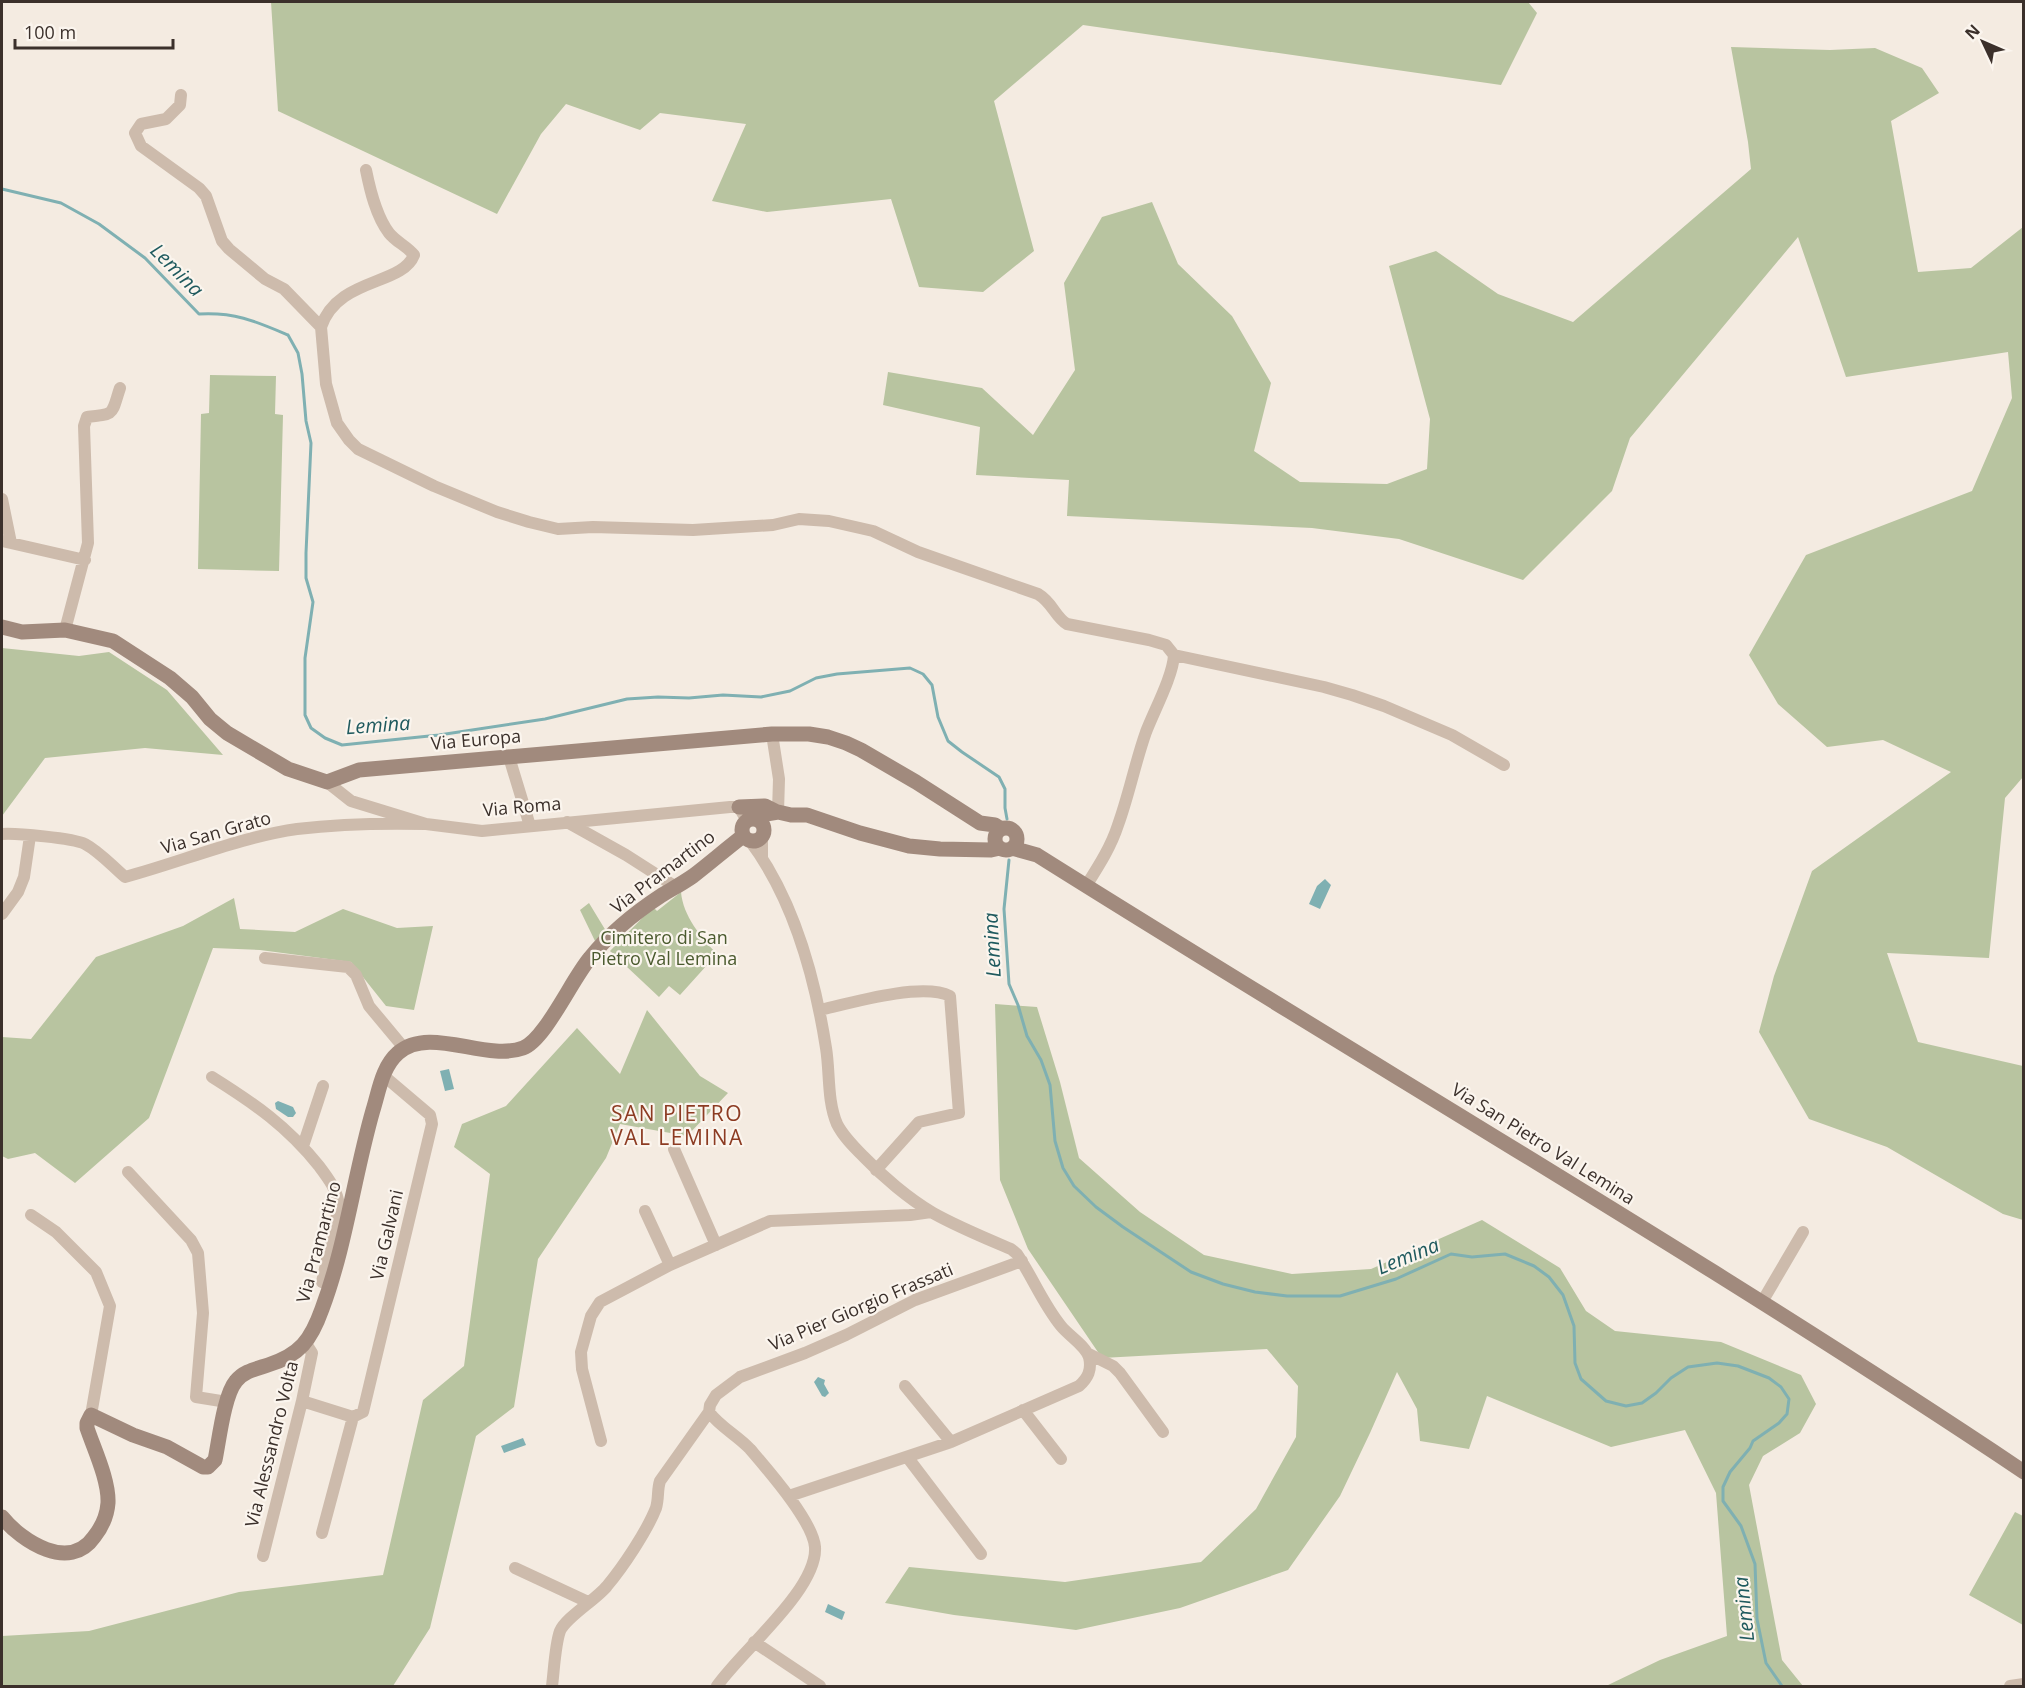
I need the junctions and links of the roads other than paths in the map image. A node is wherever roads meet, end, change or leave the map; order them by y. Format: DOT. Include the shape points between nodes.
graph roads {
  1 [pos="181,95"];
  2 [pos="366,170"];
  3 [pos="321,327"];
  4 [pos="120,388"];
  5 [pos="2,500"];
  6 [pos="6,542"];
  7 [pos="85,560"];
  8 [pos="2,627"];
  9 [pos="65,630"];
  10 [pos="1174,655"];
  11 [pos="772,734"];
  12 [pos="509,757"];
  13 [pos="1504,765"];
  14 [pos="327,782"];
  15 [pos="784,814"];
  16 [pos="567,822"];
  17 [pos="426,824"];
  18 [pos="749,825"];
  19 [pos="530,826"];
  20 [pos="2,834"];
  21 [pos="30,836"];
  22 [pos="1003,840"];
  23 [pos="1086,886"];
  24 [pos="676,887"];
  25 [pos="2,914"];
  26 [pos="265,958"];
  27 [pos="820,1010"];
  28 [pos="404,1048"];
  29 [pos="384,1076"];
  30 [pos="212,1077"];
  31 [pos="323,1086"];
  32 [pos="303,1146"];
  33 [pos="674,1149"];
  34 [pos="876,1170"];
  35 [pos="128,1172"];
  36 [pos="645,1211"];
  37 [pos="931,1212"];
  38 [pos="31,1215"];
  39 [pos="1803,1232"];
  40 [pos="716,1245"];
  41 [pos="1022,1261"];
  42 [pos="670,1265"];
  43 [pos="331,1285"];
  44 [pos="1762,1302"];
  45 [pos="305,1342"];
  46 [pos="1087,1353"];
  47 [pos="905,1386"];
  48 [pos="302,1401"];
  49 [pos="227,1402"];
  50 [pos="1023,1410"];
  51 [pos="709,1412"];
  52 [pos="92,1415"];
  53 [pos="353,1417"];
  54 [pos="1163,1432"];
  55 [pos="601,1441"];
  56 [pos="951,1442"];
  57 [pos="908,1458"];
  58 [pos="1061,1459"];
  59 [pos="2024,1472"];
  60 [pos="789,1496"];
  61 [pos="2,1517"];
  62 [pos="322,1533"];
  63 [pos="981,1554"];
  64 [pos="263,1556"];
  65 [pos="515,1568"];
  66 [pos="588,1602"];
  67 [pos="754,1642"];
  68 [pos="2024,1684"];
  69 [pos="552,1686"];
  70 [pos="717,1686"];
  71 [pos="820,1686"];
  72 [pos="2010,1686"];
  1 -- 3 [label="street" via="180,105 166,119 141,124 136,139 207,196 222,240 229,249 265,279 284,289"];
  2 -- 3 [label="street" via="372,200 389,233 414,255 412,262 337,300"];
  3 -- 10 [label="street" via="326,384 342,433 358,448 465,500 558,529 693,530 773,525 799,519 829,521 873,531 918,552 1038,594 1067,624 1149,640 1166,645"];
  4 -- 7 [label="street" via="113,410 108,415 87,417 84,426 88,524"];
  5 -- 6 [label="street"];
  6 -- 7 [label="street"];
  7 -- 9 [label="street"];
  8 -- 9 [label="street" via="22,632"];
  9 -- 14 [label="street" via="113,641 170,678 237,740 288,769"];
  10 -- 13 [label="street" via="1352,695 1452,735"];
  10 -- 23 [label="street" via="1140,749 1119,825"];
  11 -- 12 [label="street, Via Europa"];
  11 -- 15 [label="street"];
  11 -- 22 [label="street, Via Europa" via="809,734 846,743 916,782"];
  12 -- 14 [label="street, Via Europa" via="359,770"];
  12 -- 19 [label="street"];
  14 -- 17 [label="street, Via Roma" via="351,801"];
  15 -- 18 [label="street, Via Pramartino" via="765,814"];
  15 -- 18 [label="street" via="765,807"];
  15 -- 22 [label="street" via="807,815 909,846 980,849"];
  16 -- 18 [label="street, Via Roma"];
  16 -- 19 [label="street, Via Roma"];
  16 -- 24 [label="street"];
  17 -- 19 [label="street, Via Roma" via="482,831"];
  17 -- 21 [label="street, Via San Grato" via="382,823 296,830 125,877 83,843"];
  18 -- 24 [label="street, Via Pramartino"];
  18 -- 27 [label="street" via="798,937"];
  20 -- 21 [label="street, Via San Grato"];
  21 -- 25 [label="street" via="24,878"];
  22 -- 23 [label="street, Via San Pietro Val Lemina" via="1037,855"];
  23 -- 44 [label="street, Via San Pietro Val Lemina"];
  24 -- 28 [label="street, Via Pramartino" via="641,910 594,952 540,1035 525,1048 506,1051 426,1042"];
  26 -- 28 [label="street" via="341,965 353,970 369,1006"];
  27 -- 34 [label="street" via="832,1108 847,1140"];
  27 -- 34 [label="street" via="891,993 941,991 950,996 959,1113 919,1122"];
  28 -- 29 [label="street, Via Pramartino" via="392,1059"];
  29 -- 43 [label="street, Via Pramartino"];
  29 -- 53 [label="street, Via Galvani" via="430,1115 432,1124 363,1412"];
  30 -- 32 [label="street" via="262,1110"];
  31 -- 32 [label="street"];
  32 -- 43 [label="street" via="339,1199 322,1282"];
  33 -- 40 [label="street"];
  34 -- 37 [label="street"];
  35 -- 49 [label="street" via="195,1246 203,1313 196,1397"];
  36 -- 42 [label="street"];
  37 -- 40 [label="street" via="770,1221"];
  37 -- 41 [label="street" via="1011,1249"];
  38 -- 52 [label="street" via="56,1232 96,1272 110,1306"];
  39 -- 44 [label="street"];
  40 -- 42 [label="street"];
  41 -- 46 [label="street" via="1054,1317"];
  41 -- 51 [label="street, Via Pier Giorgio Frassati" via="915,1300 846,1335 740,1377 716,1395"];
  42 -- 55 [label="street" via="600,1302 591,1316 581,1352 582,1369"];
  43 -- 45 [label="street, Via Pramartino"];
  44 -- 59 [label="street, Via San Pietro Val Lemina"];
  45 -- 48 [label="street, Via Alessandro Volta" via="312,1353"];
  45 -- 49 [label="street, Via Pramartino" via="292,1356 241,1376"];
  46 -- 50 [label="street" via="1090,1371 1086,1380"];
  46 -- 54 [label="street" via="1120,1373"];
  47 -- 56 [label="street"];
  48 -- 53 [label="street"];
  48 -- 64 [label="street, Via Alessandro Volta"];
  49 -- 52 [label="street, Via Pramartino" via="215,1460 208,1467"];
  50 -- 56 [label="street"];
  50 -- 58 [label="street"];
  51 -- 60 [label="street" via="748,1447"];
  51 -- 66 [label="street, Via Pier Giorgio Frassati" via="660,1480 656,1508 639,1539 607,1587"];
  52 -- 61 [label="street" via="87,1428 108,1502 103,1523 91,1542 77,1551 59,1554 25,1537"];
  53 -- 62 [label="street, Via Galvani"];
  56 -- 57 [label="street"];
  57 -- 60 [label="street"];
  57 -- 63 [label="street"];
  60 -- 67 [label="street" via="812,1535 813,1566 784,1610"];
  65 -- 66 [label="street"];
  66 -- 69 [label="street, Via Pier Giorgio Frassati" via="561,1630"];
  67 -- 70 [label="street"];
  67 -- 71 [label="street"];
  68 -- 72 [label="street"];
}
